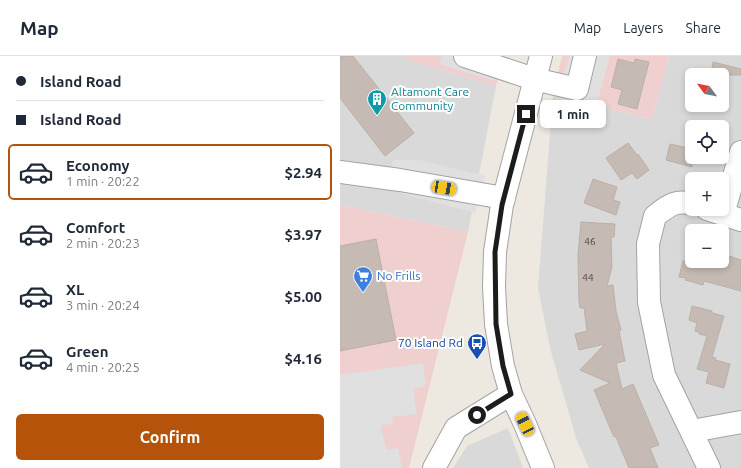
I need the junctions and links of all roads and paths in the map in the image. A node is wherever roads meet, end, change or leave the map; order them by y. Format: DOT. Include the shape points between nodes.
graph roads {
  1 [pos="541,56"];
  2 [pos="585,56"];
  3 [pos="486,59"];
  4 [pos="534,79"];
  5 [pos="741,152"];
  6 [pos="340,172"];
  7 [pos="729,196"];
  8 [pos="504,198"];
  9 [pos="685,203"];
  10 [pos="511,394"];
  11 [pos="741,422"];
  12 [pos="692,431"];
  13 [pos="434,468"];
  14 [pos="543,468"];
  15 [pos="709,468"];
  1 -- 4 [label="street"];
  2 -- 4 [label="street" via="577,89"];
  3 -- 4 [label="street"];
  4 -- 8 [label="street"];
  5 -- 7 [label="street"];
  6 -- 8 [label="street"];
  8 -- 10 [label="street" via="495,252 494,287 496,324"];
  9 -- 12 [label="street" via="671,204 655,216 648,244 649,302 664,375"];
  10 -- 13 [label="street" via="456,428"];
  10 -- 14 [label="street"];
  11 -- 12 [label="street"];
  12 -- 15 [label="street"];
}
